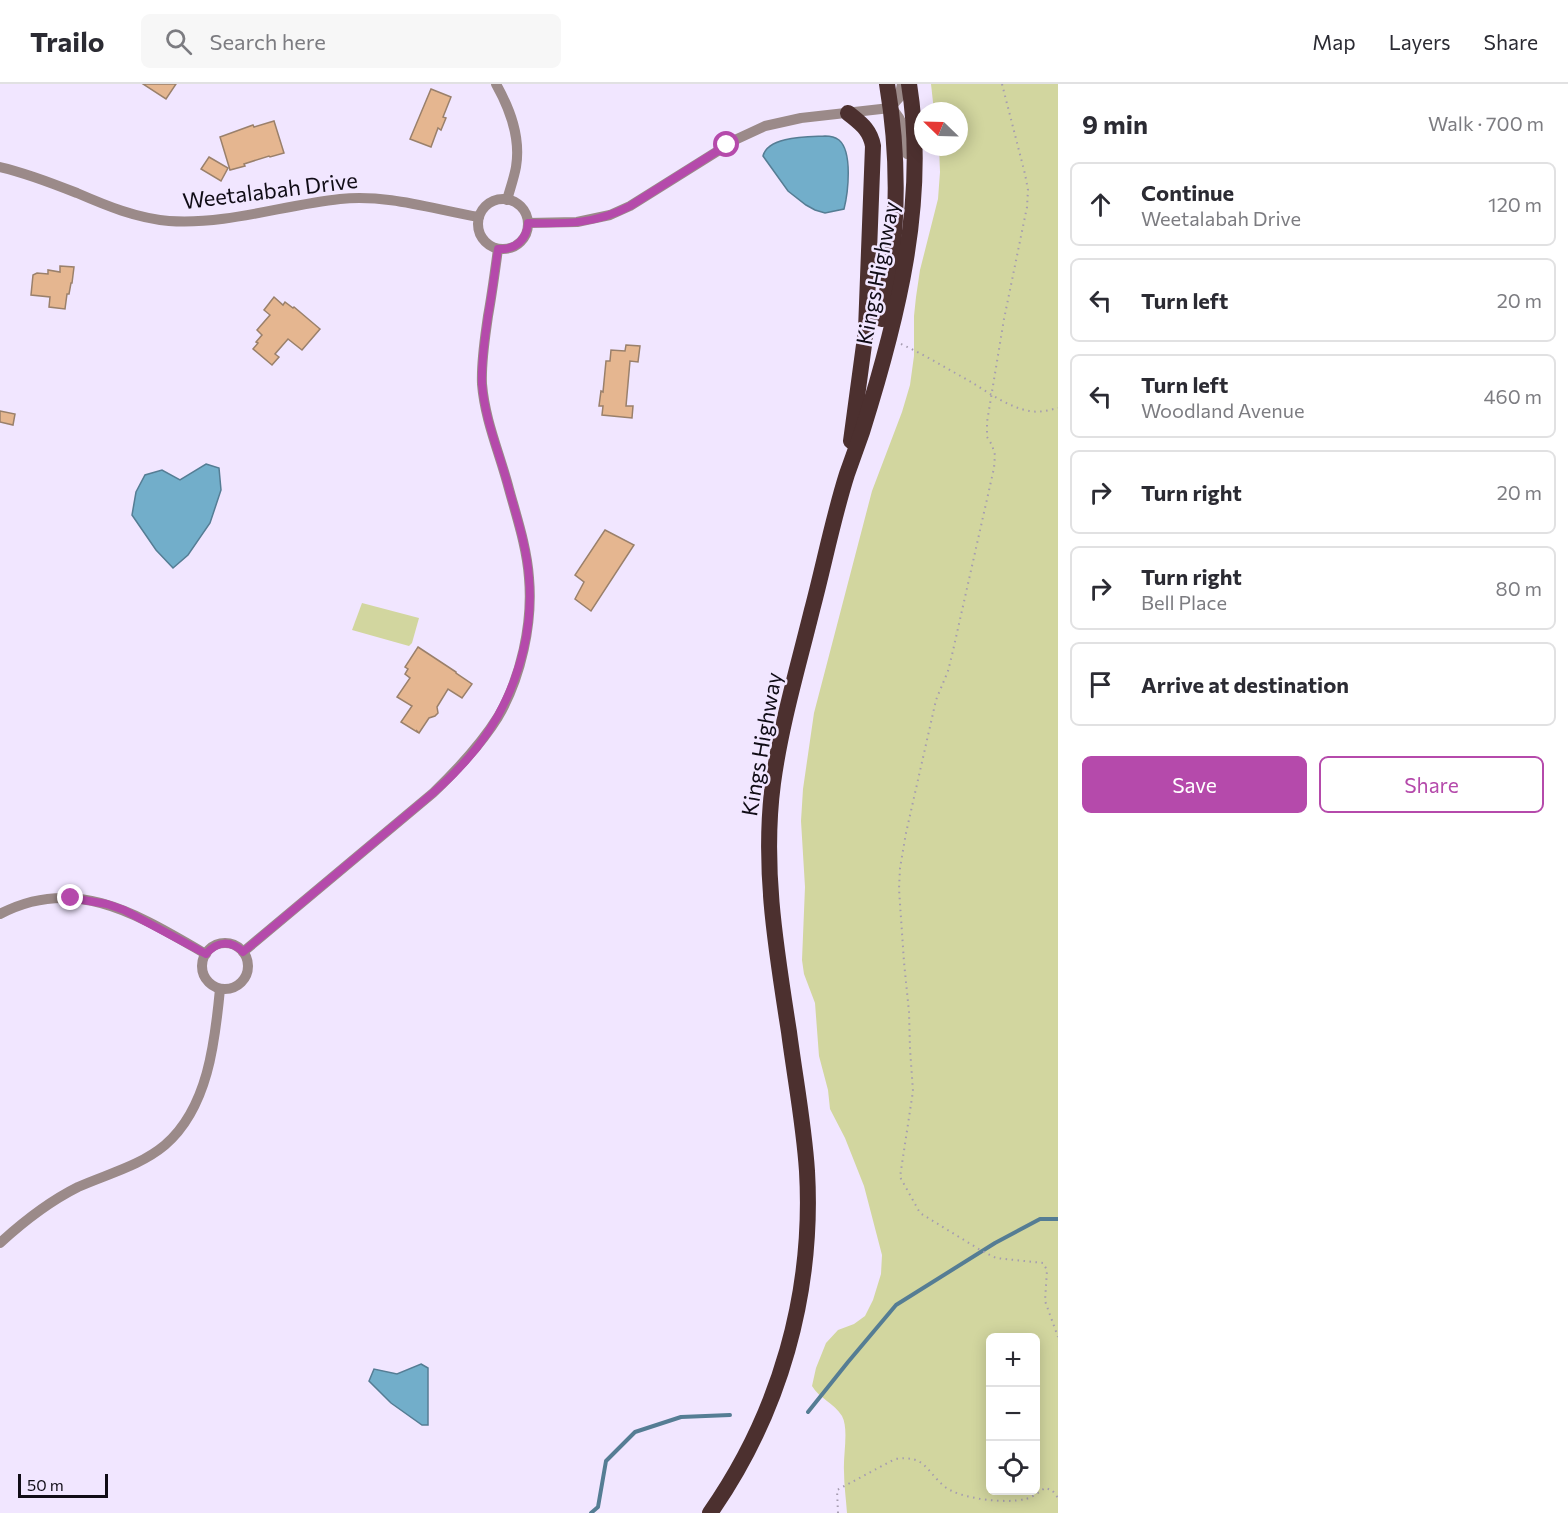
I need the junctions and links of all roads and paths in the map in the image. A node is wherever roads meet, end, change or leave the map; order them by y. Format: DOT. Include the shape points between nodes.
graph roads {
  1 [pos="496,84"];
  2 [pos="887,84"];
  3 [pos="902,84"];
  4 [pos="909,84"];
  5 [pos="1002,84"];
  6 [pos="890,108"];
  7 [pos="848,113"];
  8 [pos="0,167"];
  9 [pos="507,200"];
  10 [pos="479,218"];
  11 [pos="528,223"];
  12 [pos="498,249"];
  13 [pos="907,252"];
  14 [pos="888,338"];
  15 [pos="991,394"];
  16 [pos="1058,408"];
  17 [pos="0,914"];
  18 [pos="243,952"];
  19 [pos="206,954"];
  20 [pos="220,988"];
  21 [pos="0,1243"];
  22 [pos="1058,1337"];
  23 [pos="764,1417"];
  24 [pos="1058,1498"];
  25 [pos="710,1513"];
  26 [pos="722,1513"];
  27 [pos="838,1513"];
  1 -- 9 [label="street" via="512,117 517,149"];
  2 -- 6 [label="highway, Kings Highway"];
  3 -- 6 [label="street" via="900,98"];
  4 -- 13 [label="highway, Kings Highway" via="916,168"];
  5 -- 15 [label="path" via="1028,190"];
  6 -- 7 [label="street"];
  6 -- 7 [label="highway, Kings Highway" via="896,192 892,253 883,312 850,451 866,330 873,146 865,127"];
  6 -- 13 [label="street" via="902,123 906,143"];
  7 -- 11 [label="street" via="784,120 756,129 610,215 577,222"];
  8 -- 10 [label="street, Weetalabah Drive" via="126,213 168,221 213,220 373,197"];
  9 -- 10 [label="street" via="488,204"];
  9 -- 11 [label="street" via="520,206"];
  10 -- 12 [label="street" via="482,237"];
  11 -- 12 [label="street" via="519,243"];
  12 -- 18 [label="street" via="484,340 482,383 529,577 528,627 516,673 498,716 461,767"];
  13 -- 14 [label="highway, Kings Highway"];
  14 -- 15 [label="path"];
  14 -- 23 [label="highway, Kings Highway" via="846,476 786,714 770,811 770,892 804,1143 808,1211 806,1258 796,1319"];
  15 -- 16 [label="path" via="1030,411"];
  15 -- 22 [label="path" via="987,422 987,437 995,455 991,486 948,671 936,700 900,868 913,1091 900,1177 920,1213 982,1251 996,1258 1043,1263 1047,1270 1045,1301"];
  17 -- 19 [label="street" via="55,897 90,900 124,910"];
  18 -- 19 [label="street" via="224,943 210,948"];
  18 -- 20 [label="street" via="248,967 242,982 228,989"];
  19 -- 20 [label="street" via="202,971 212,985"];
  20 -- 21 [label="street" via="207,1071 194,1106 175,1134 153,1154 47,1205"];
  23 -- 25 [label="highway, Kings Highway" via="740,1466"];
  23 -- 26 [label="highway" via="748,1463"];
  24 -- 27 [label="path" via="1045,1488 1026,1499 990,1500 954,1493 927,1466 904,1458 837,1490"];
}
